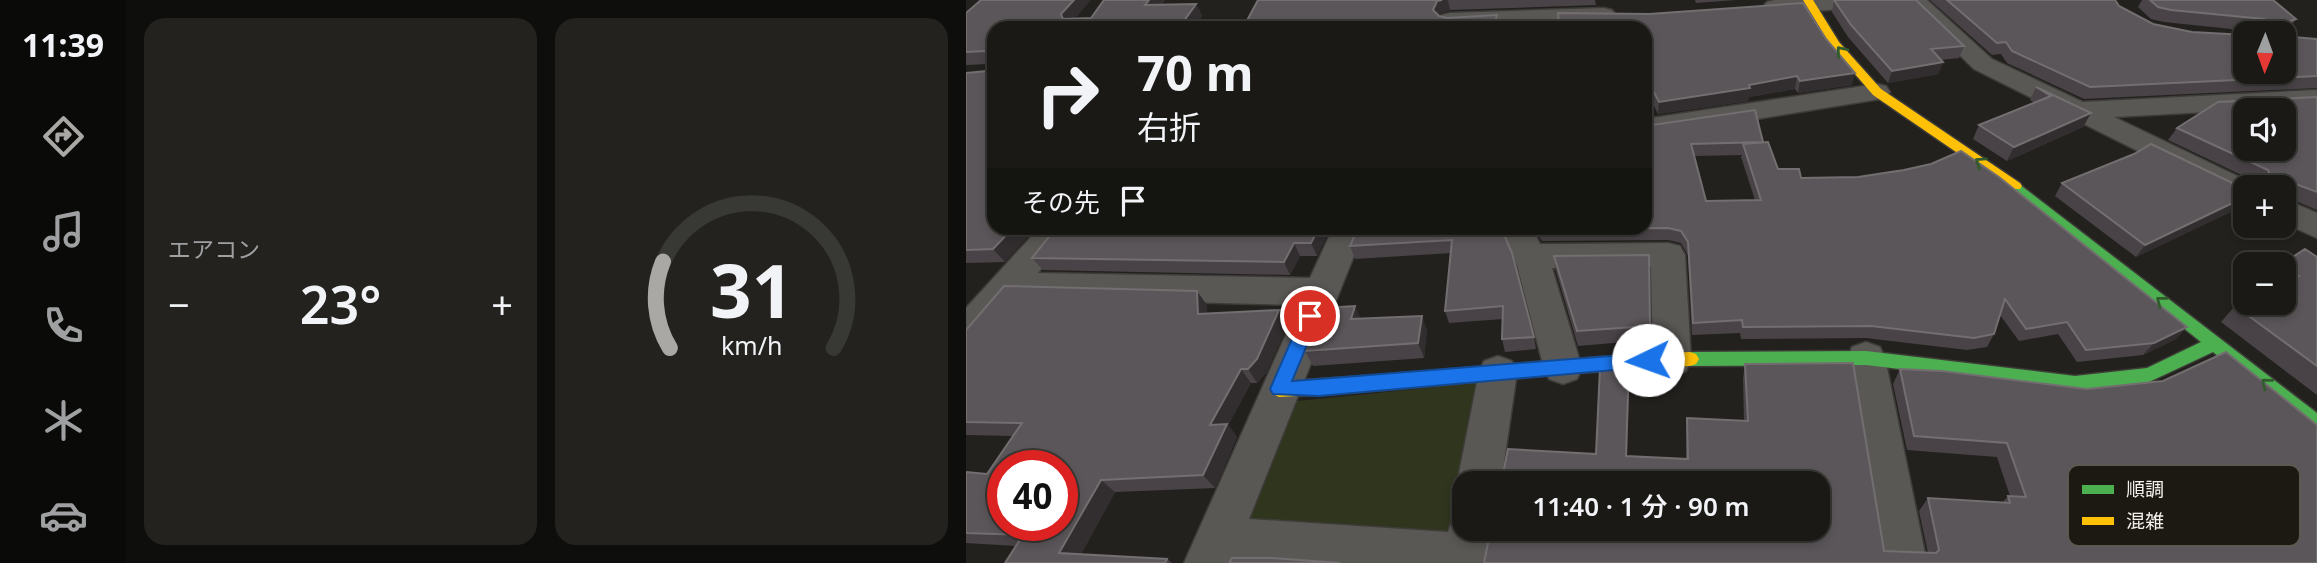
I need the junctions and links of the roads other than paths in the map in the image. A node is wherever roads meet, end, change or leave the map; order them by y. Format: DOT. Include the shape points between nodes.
graph roads {
  1 [pos="1867,0"];
  2 [pos="1913,0"];
  3 [pos="1809,3"];
  4 [pos="1758,8"];
  5 [pos="1622,15"];
  6 [pos="1452,16"];
  7 [pos="1877,92"];
  8 [pos="2317,98"];
  9 [pos="2077,110"];
  10 [pos="1652,127"];
  11 [pos="2233,186"];
  12 [pos="2296,216"];
  13 [pos="2317,227"];
  14 [pos="1051,235"];
  15 [pos="1346,235"];
  16 [pos="1523,242"];
  17 [pos="1007,285"];
  18 [pos="1321,292"];
  19 [pos="966,332"];
  20 [pos="2214,343"];
  21 [pos="1866,358"];
  22 [pos="1672,360"];
  23 [pos="1563,369"];
  24 [pos="1498,372"];
  25 [pos="1279,389"];
  26 [pos="2317,424"];
  27 [pos="1481,471"];
  28 [pos="1469,541"];
  29 [pos="1213,552"];
  30 [pos="1903,563"];
  1 -- 3 [label="street"];
  2 -- 9 [label="street" via="1983,64"];
  3 -- 4 [label="street"];
  7 -- 3 [label="street, one-way" via="1835,44"];
  5 -- 6 [label="street"];
  7 -- 10 [label="street"];
  20 -- 7 [label="street, one-way" via="2007,180"];
  8 -- 9 [label="street"];
  9 -- 11 [label="street"];
  12 -- 13 [label="street"];
  14 -- 17 [label="street"];
  15 -- 18 [label="street"];
  16 -- 22 [label="street" via="1668,255"];
  16 -- 23 [label="street"];
  17 -- 18 [label="street"];
  17 -- 19 [label="street"];
  18 -- 25 [label="street"];
  20 -- 21 [label="street" via="2149,374 2075,383"];
  26 -- 20 [label="street, one-way"];
  21 -- 22 [label="street"];
  21 -- 30 [label="street"];
  22 -- 23 [label="street" via="1623,360"];
  23 -- 24 [label="street"];
  24 -- 25 [label="street"];
  24 -- 27 [label="street"];
  25 -- 29 [label="street"];
  28 -- 29 [label="street" via="1466,556"];
}
